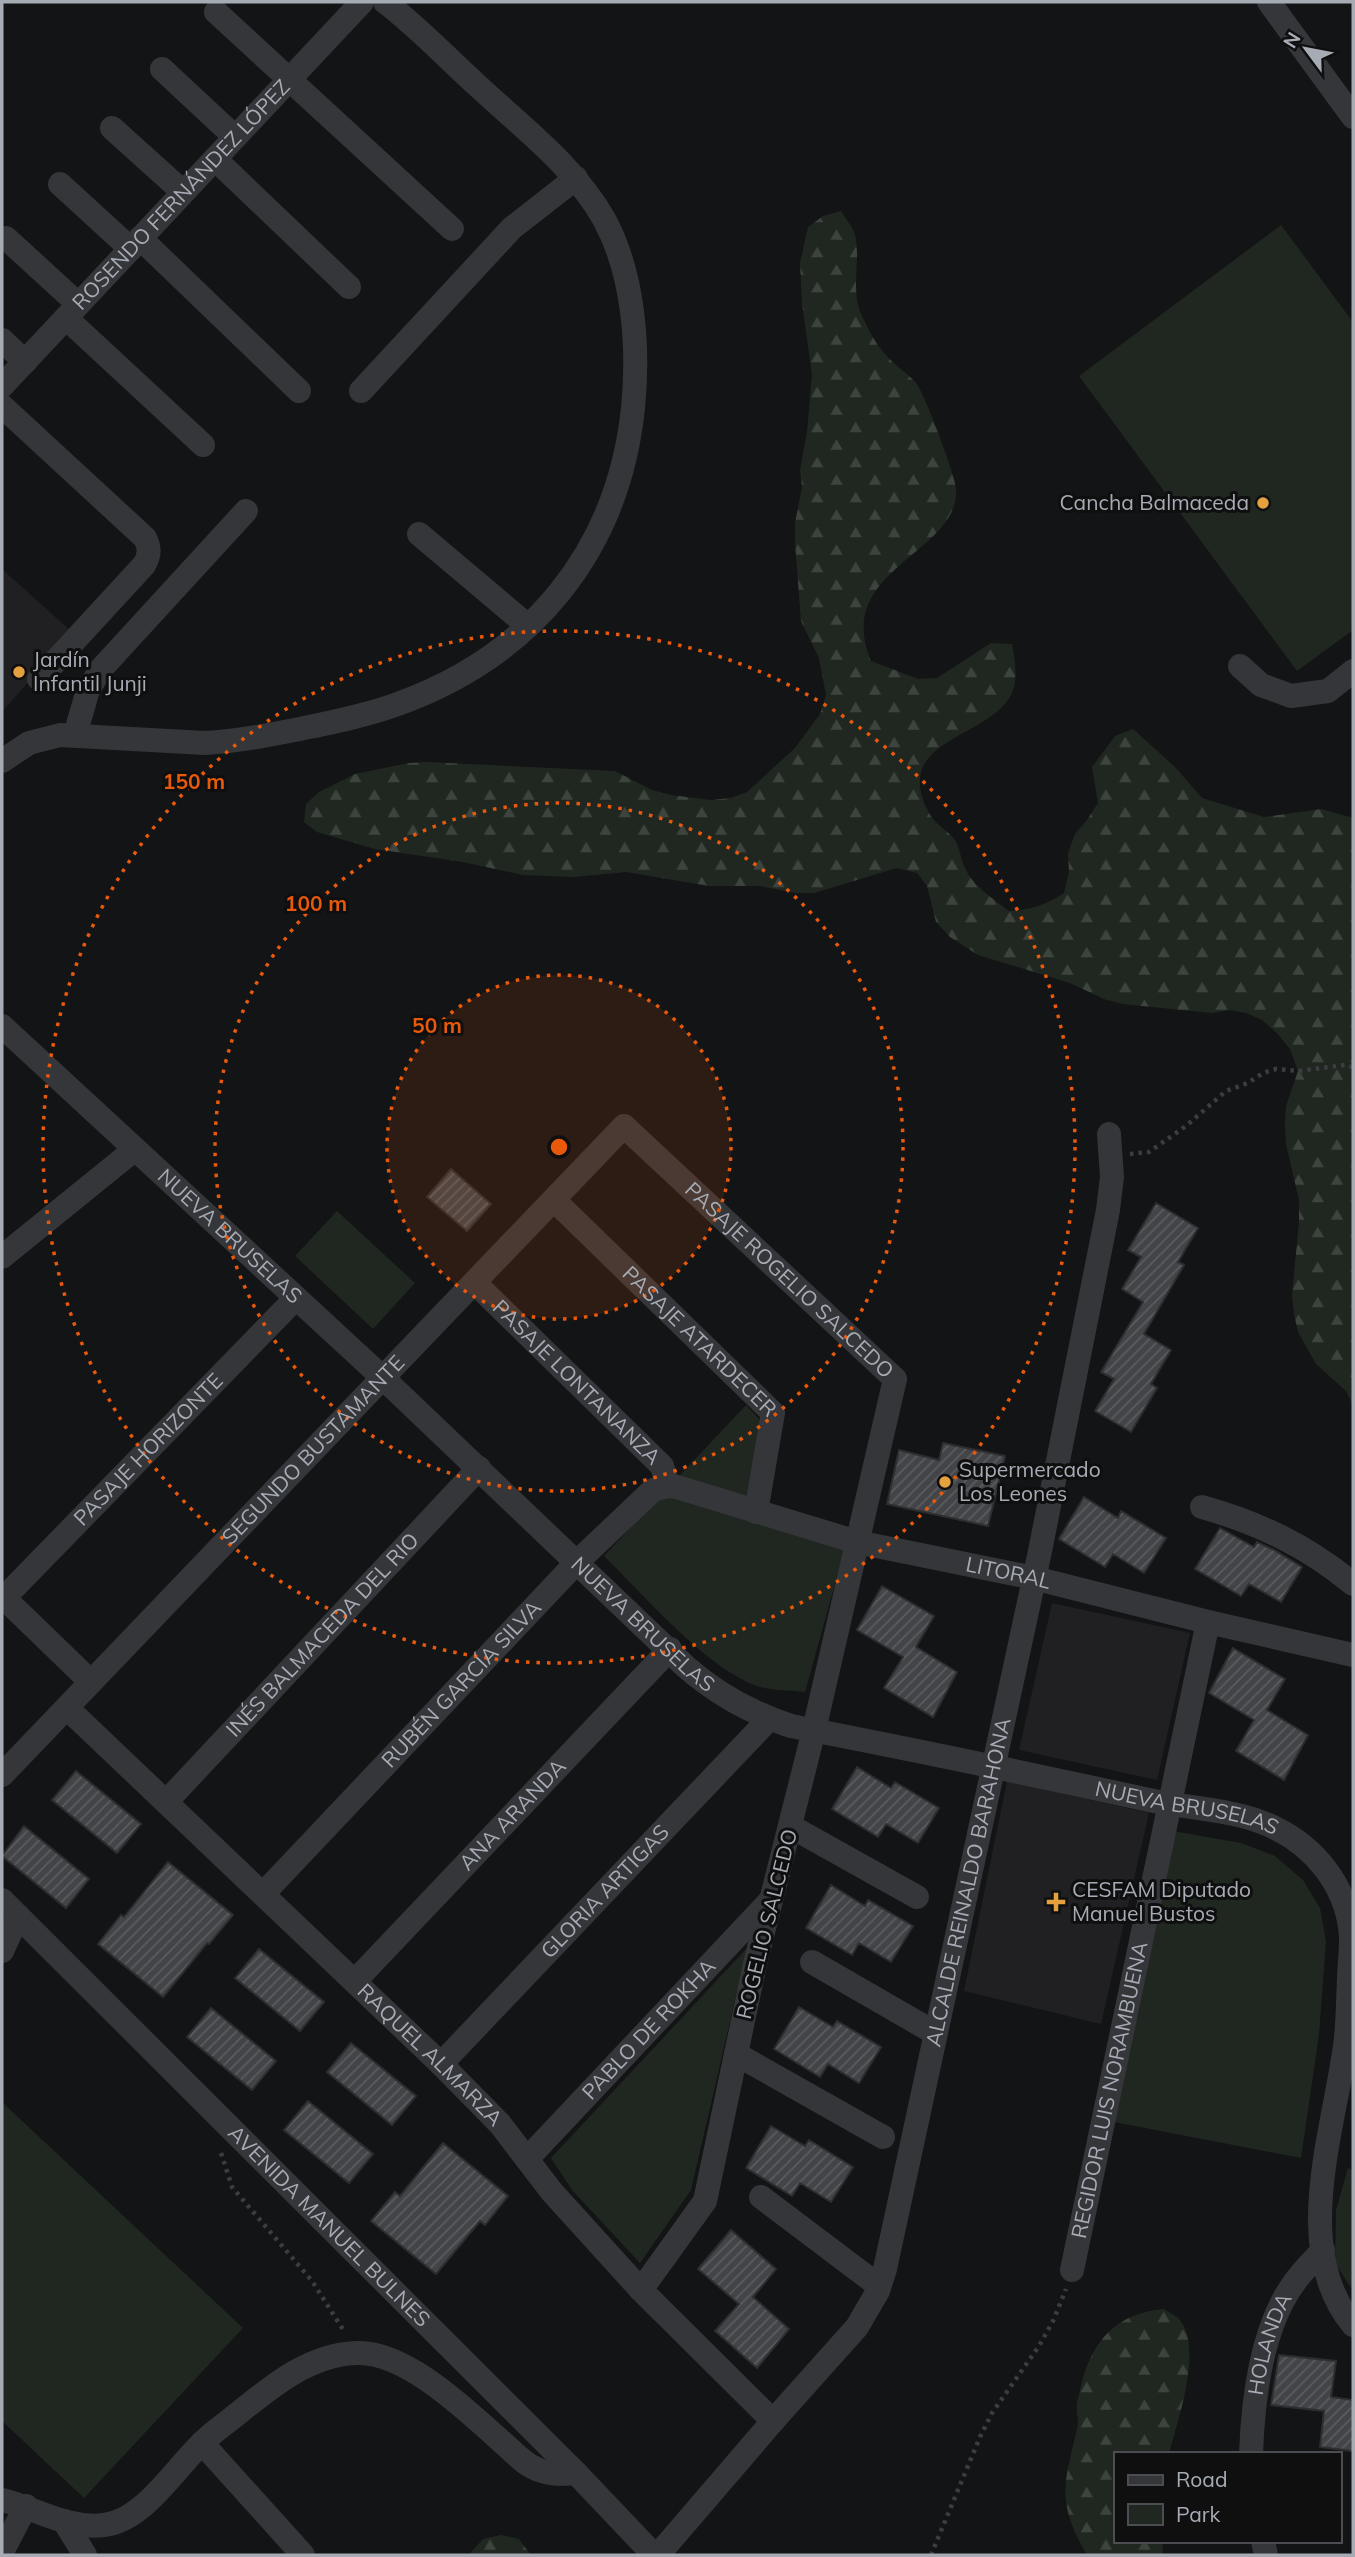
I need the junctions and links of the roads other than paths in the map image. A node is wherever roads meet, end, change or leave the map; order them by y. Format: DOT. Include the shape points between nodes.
graph roads {
  1 [pos="362,2"];
  2 [pos="385,2"];
  3 [pos="1269,2"];
  4 [pos="216,12"];
  5 [pos="162,69"];
  6 [pos="289,79"];
  7 [pos="1353,117"];
  8 [pos="112,128"];
  9 [pos="235,137"];
  10 [pos="215,159"];
  11 [pos="576,178"];
  12 [pos="60,184"];
  13 [pos="183,192"];
  14 [pos="452,229"];
  15 [pos="6,238"];
  16 [pos="135,244"];
  17 [pos="349,287"];
  18 [pos="72,311"];
  19 [pos="2,340"];
  20 [pos="25,362"];
  21 [pos="2,386"];
  22 [pos="299,391"];
  23 [pos="361,391"];
  24 [pos="2,406"];
  25 [pos="203,445"];
  26 [pos="246,512"];
  27 [pos="419,534"];
  28 [pos="528,626"];
  29 [pos="1240,666"];
  30 [pos="1353,671"];
  31 [pos="39,679"];
  32 [pos="75,735"];
  33 [pos="2,761"];
  34 [pos="6,1039"];
  35 [pos="624,1126"];
  36 [pos="1111,1145"];
  37 [pos="134,1150"];
  38 [pos="554,1200"];
  39 [pos="2,1257"];
  40 [pos="475,1283"];
  41 [pos="296,1298"];
  42 [pos="383,1378"];
  43 [pos="479,1468"];
  44 [pos="667,1486"];
  45 [pos="1202,1507"];
  46 [pos="756,1512"];
  47 [pos="857,1542"];
  48 [pos="577,1562"];
  49 [pos="1034,1578"];
  50 [pos="1353,1584"];
  51 [pos="2,1598"];
  52 [pos="1208,1622"];
  53 [pos="670,1649"];
  54 [pos="1353,1655"];
  55 [pos="91,1682"];
  56 [pos="67,1708"];
  57 [pos="769,1719"];
  58 [pos="814,1730"];
  59 [pos="992,1767"];
  60 [pos="2,1775"];
  61 [pos="166,1802"];
  62 [pos="1169,1804"];
  63 [pos="790,1826"];
  64 [pos="263,1894"];
  65 [pos="917,1897"];
  66 [pos="772,1899"];
  67 [pos="10,1908"];
  68 [pos="2,1951"];
  69 [pos="812,1962"];
  70 [pos="355,1981"];
  71 [pos="1351,1997"];
  72 [pos="935,2033"];
  73 [pos="736,2054"];
  74 [pos="442,2064"];
  75 [pos="883,2137"];
  76 [pos="527,2159"];
  77 [pos="761,2197"];
  78 [pos="1323,2250"];
  79 [pos="1072,2270"];
  80 [pos="880,2286"];
  81 [pos="641,2290"];
  82 [pos="1353,2325"];
  83 [pos="773,2421"];
  84 [pos="202,2443"];
  85 [pos="1251,2452"];
  86 [pos="576,2473"];
  87 [pos="2,2500"];
  88 [pos="26,2506"];
  89 [pos="64,2521"];
  90 [pos="2,2552"];
  91 [pos="85,2555"];
  92 [pos="303,2555"];
  93 [pos="656,2555"];
  1 -- 6 [label="street, ROSENDO FERNÁNDEZ LÓPEZ"];
  2 -- 11 [label="street"];
  3 -- 7 [label="street"];
  4 -- 6 [label="street"];
  5 -- 9 [label="street"];
  6 -- 9 [label="street, ROSENDO FERNÁNDEZ LÓPEZ"];
  6 -- 14 [label="street"];
  8 -- 13 [label="street"];
  9 -- 10 [label="street, ROSENDO FERNÁNDEZ LÓPEZ"];
  10 -- 13 [label="street, ROSENDO FERNÁNDEZ LÓPEZ"];
  10 -- 17 [label="street"];
  11 -- 23 [label="street" via="512,228"];
  11 -- 28 [label="street" via="604,220 626,284 635,356 631,429 616,491 595,541"];
  12 -- 16 [label="street"];
  13 -- 16 [label="street, ROSENDO FERNÁNDEZ LÓPEZ"];
  15 -- 18 [label="street"];
  16 -- 18 [label="street, ROSENDO FERNÁNDEZ LÓPEZ"];
  16 -- 22 [label="street"];
  18 -- 20 [label="street, ROSENDO FERNÁNDEZ LÓPEZ"];
  18 -- 25 [label="street"];
  19 -- 20 [label="street"];
  20 -- 21 [label="street, ROSENDO FERNÁNDEZ LÓPEZ"];
  24 -- 31 [label="street" via="145,538 149,552 145,565"];
  26 -- 32 [label="street" via="101,669 88,690"];
  27 -- 28 [label="street"];
  28 -- 32 [label="street" via="457,677 357,717 252,739 205,743"];
  29 -- 30 [label="street" via="1261,685 1291,696 1328,691"];
  32 -- 33 [label="street" via="29,743"];
  34 -- 37 [label="street, NUEVA BRUSELAS"];
  35 -- 38 [label="street, SEGUNDO BUSTAMANTE"];
  35 -- 47 [label="street, PASAJE ROGELIO SALCEDO" via="895,1380"];
  36 -- 49 [label="street, ALCALDE REINALDO BARAHONA" via="1108,1210"];
  37 -- 39 [label="street"];
  37 -- 41 [label="street, NUEVA BRUSELAS"];
  38 -- 40 [label="street, SEGUNDO BUSTAMANTE"];
  38 -- 46 [label="street, PASAJE ATARDECER" via="773,1413"];
  40 -- 42 [label="street, SEGUNDO BUSTAMANTE"];
  40 -- 44 [label="street, PASAJE LONTANANZA" via="662,1466"];
  41 -- 42 [label="street, NUEVA BRUSELAS"];
  41 -- 51 [label="street, PASAJE HORIZONTE"];
  42 -- 43 [label="street, NUEVA BRUSELAS"];
  42 -- 55 [label="street, SEGUNDO BUSTAMANTE"];
  43 -- 48 [label="street, NUEVA BRUSELAS"];
  43 -- 61 [label="street, INÉS BALMACEDA DEL RIO"];
  44 -- 46 [label="street, LITORAL"];
  44 -- 48 [label="street, RUBÉN GARCÍA SILVA" via="653,1490"];
  45 -- 50 [label="street" via="1281,1535"];
  46 -- 47 [label="street, LITORAL"];
  47 -- 49 [label="street, LITORAL"];
  47 -- 58 [label="street, ROGELIO SALCEDO"];
  48 -- 53 [label="street, NUEVA BRUSELAS"];
  48 -- 64 [label="street, RUBÉN GARCÍA SILVA"];
  49 -- 52 [label="street, LITORAL"];
  49 -- 59 [label="street, ALCALDE REINALDO BARAHONA"];
  51 -- 55 [label="street"];
  52 -- 54 [label="street, LITORAL"];
  52 -- 62 [label="street, REGIDOR LUIS NORAMBUENA"];
  53 -- 57 [label="street, NUEVA BRUSELAS" via="725,1697"];
  53 -- 70 [label="street, ANA ARANDA"];
  55 -- 56 [label="street, SEGUNDO BUSTAMANTE"];
  56 -- 60 [label="street, SEGUNDO BUSTAMANTE"];
  56 -- 61 [label="street, RAQUEL ALMARZA"];
  57 -- 58 [label="street, NUEVA BRUSELAS"];
  57 -- 74 [label="street, GLORIA ARTIGAS"];
  58 -- 59 [label="street, NUEVA BRUSELAS"];
  58 -- 63 [label="street, ROGELIO SALCEDO"];
  59 -- 62 [label="street, NUEVA BRUSELAS"];
  59 -- 72 [label="street, ALCALDE REINALDO BARAHONA"];
  61 -- 64 [label="street, RAQUEL ALMARZA"];
  62 -- 71 [label="street, NUEVA BRUSELAS" via="1256,1820 1290,1835 1319,1860 1339,1891 1351,1929"];
  62 -- 79 [label="street, REGIDOR LUIS NORAMBUENA"];
  63 -- 65 [label="street"];
  63 -- 66 [label="street, ROGELIO SALCEDO"];
  64 -- 70 [label="street, RAQUEL ALMARZA"];
  66 -- 73 [label="street, ROGELIO SALCEDO"];
  66 -- 76 [label="street, PABLO DE ROKHA"];
  67 -- 68 [label="street"];
  67 -- 86 [label="street, AVENIDA MANUEL BULNES"];
  69 -- 72 [label="street"];
  70 -- 74 [label="street, RAQUEL ALMARZA"];
  71 -- 78 [label="street, NUEVA BRUSELAS" via="1321,2197"];
  72 -- 80 [label="street, ALCALDE REINALDO BARAHONA"];
  73 -- 75 [label="street"];
  73 -- 81 [label="street, ROGELIO SALCEDO" via="705,2201"];
  74 -- 76 [label="street, RAQUEL ALMARZA"];
  76 -- 81 [label="street, RAQUEL ALMARZA"];
  77 -- 80 [label="street"];
  78 -- 82 [label="street, NUEVA BRUSELAS" via="1335,2295"];
  78 -- 85 [label="street, HOLANDA" via="1280,2306 1255,2392"];
  80 -- 83 [label="street, ALCALDE REINALDO BARAHONA" via="857,2327"];
  81 -- 83 [label="street, RAQUEL ALMARZA"];
  83 -- 93 [label="street, ALCALDE REINALDO BARAHONA"];
  84 -- 86 [label="street" via="280,2380 320,2361 357,2353 420,2375 530,2466 551,2474"];
  84 -- 89 [label="street" via="127,2518 94,2526"];
  84 -- 92 [label="street"];
  86 -- 93 [label="street, AVENIDA MANUEL BULNES"];
  87 -- 88 [label="street"];
  88 -- 89 [label="street"];
  88 -- 90 [label="street"];
  89 -- 91 [label="street"];
}
